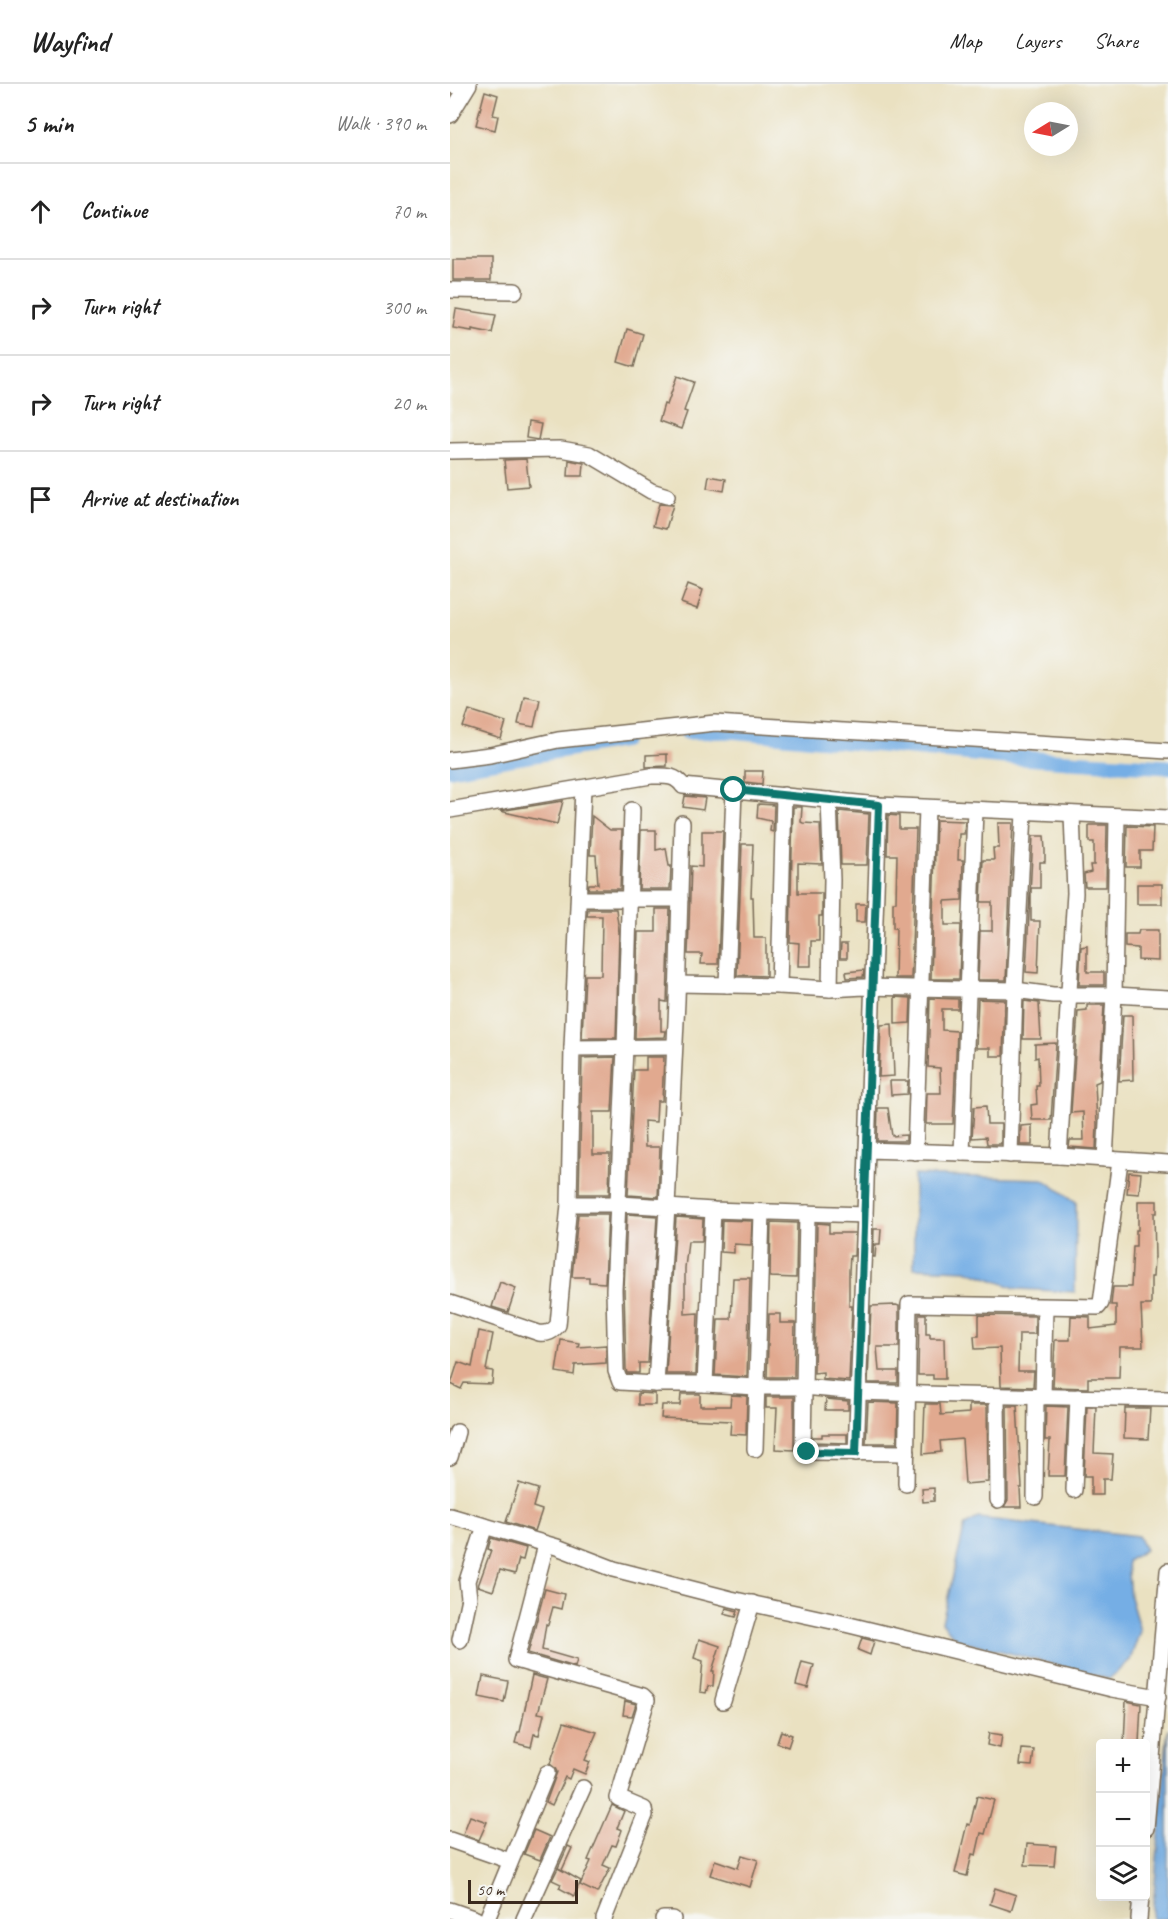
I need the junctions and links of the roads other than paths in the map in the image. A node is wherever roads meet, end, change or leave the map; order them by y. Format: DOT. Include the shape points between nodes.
graph roads {
  1 [pos="450,84"];
  2 [pos="467,87"];
  3 [pos="450,115"];
  4 [pos="450,291"];
  5 [pos="515,291"];
  6 [pos="450,451"];
  7 [pos="667,496"];
  8 [pos="1168,751"];
  9 [pos="450,760"];
  10 [pos="583,788"];
  11 [pos="734,790"];
  12 [pos="784,795"];
  13 [pos="829,800"];
  14 [pos="879,805"];
  15 [pos="927,808"];
  16 [pos="450,810"];
  17 [pos="632,810"];
  18 [pos="975,810"];
  19 [pos="1024,813"];
  20 [pos="1072,814"];
  21 [pos="1117,816"];
  22 [pos="1168,818"];
  23 [pos="682,823"];
  24 [pos="629,898"];
  25 [pos="579,899"];
  26 [pos="680,899"];
  27 [pos="677,984"];
  28 [pos="727,985"];
  29 [pos="779,986"];
  30 [pos="874,988"];
  31 [pos="921,988"];
  32 [pos="830,989"];
  33 [pos="967,989"];
  34 [pos="1015,990"];
  35 [pos="1070,994"];
  36 [pos="1114,995"];
  37 [pos="1168,998"];
  38 [pos="674,1047"];
  39 [pos="572,1048"];
  40 [pos="625,1048"];
  41 [pos="867,1150"];
  42 [pos="915,1152"];
  43 [pos="962,1153"];
  44 [pos="1010,1155"];
  45 [pos="1059,1156"];
  46 [pos="1112,1160"];
  47 [pos="1168,1163"];
  48 [pos="569,1204"];
  49 [pos="620,1204"];
  50 [pos="667,1207"];
  51 [pos="713,1210"];
  52 [pos="762,1212"];
  53 [pos="807,1213"];
  54 [pos="865,1215"];
  55 [pos="450,1303"];
  56 [pos="1045,1307"];
  57 [pos="656,1384"];
  58 [pos="705,1384"];
  59 [pos="756,1387"];
  60 [pos="804,1387"];
  61 [pos="857,1392"];
  62 [pos="907,1393"];
  63 [pos="997,1396"];
  64 [pos="1078,1396"];
  65 [pos="1040,1397"];
  66 [pos="1168,1399"];
  67 [pos="457,1432"];
  68 [pos="755,1449"];
  69 [pos="856,1453"];
  70 [pos="907,1453"];
  71 [pos="450,1457"];
  72 [pos="906,1484"];
  73 [pos="1074,1490"];
  74 [pos="1035,1497"];
  75 [pos="998,1500"];
  76 [pos="450,1516"];
  77 [pos="485,1526"];
  78 [pos="546,1545"];
  79 [pos="1168,1571"];
  80 [pos="752,1603"];
  81 [pos="460,1640"];
  82 [pos="1158,1697"];
  83 [pos="723,1701"];
  84 [pos="547,1773"];
  85 [pos="584,1788"];
  86 [pos="1149,1793"];
  87 [pos="450,1840"];
  88 [pos="510,1861"];
  89 [pos="1141,1901"];
  90 [pos="450,1910"];
  91 [pos="476,1919"];
  92 [pos="487,1919"];
  93 [pos="524,1919"];
  94 [pos="604,1919"];
  95 [pos="663,1919"];
  96 [pos="673,1919"];
  97 [pos="1139,1919"];
  1 -- 2 [label="street"];
  2 -- 3 [label="street"];
  4 -- 5 [label="street"];
  6 -- 7 [label="street" via="575,451 601,459 634,481"];
  8 -- 9 [label="street" via="715,723 558,740"];
  10 -- 11 [label="street" via="666,776 679,780 683,786"];
  10 -- 16 [label="street"];
  10 -- 25 [label="street"];
  11 -- 12 [label="street"];
  11 -- 28 [label="street"];
  12 -- 13 [label="street"];
  12 -- 29 [label="street"];
  13 -- 14 [label="street"];
  13 -- 32 [label="street"];
  14 -- 15 [label="street"];
  14 -- 30 [label="street"];
  15 -- 18 [label="street"];
  15 -- 31 [label="street"];
  17 -- 24 [label="street"];
  18 -- 19 [label="street"];
  18 -- 33 [label="street"];
  19 -- 20 [label="street"];
  19 -- 34 [label="street"];
  20 -- 21 [label="street"];
  20 -- 35 [label="street" via="1075,893"];
  21 -- 22 [label="street"];
  21 -- 36 [label="street"];
  23 -- 26 [label="street"];
  24 -- 25 [label="street"];
  24 -- 26 [label="street"];
  24 -- 40 [label="street"];
  25 -- 39 [label="street"];
  26 -- 27 [label="street"];
  27 -- 28 [label="street"];
  27 -- 38 [label="street"];
  28 -- 29 [label="street"];
  29 -- 32 [label="street"];
  30 -- 31 [label="street"];
  30 -- 32 [label="street"];
  30 -- 41 [label="street"];
  31 -- 33 [label="street"];
  31 -- 42 [label="street"];
  33 -- 34 [label="street"];
  33 -- 43 [label="street"];
  34 -- 35 [label="street"];
  34 -- 44 [label="street"];
  35 -- 36 [label="street"];
  35 -- 45 [label="street"];
  36 -- 37 [label="street"];
  36 -- 46 [label="street"];
  38 -- 40 [label="street"];
  38 -- 50 [label="street"];
  39 -- 40 [label="street"];
  39 -- 48 [label="street"];
  40 -- 49 [label="street"];
  41 -- 42 [label="street"];
  41 -- 54 [label="street"];
  42 -- 43 [label="street"];
  43 -- 44 [label="street"];
  44 -- 45 [label="street"];
  45 -- 46 [label="street"];
  46 -- 47 [label="street"];
  46 -- 56 [label="street" via="1101,1303 1094,1308"];
  48 -- 49 [label="street"];
  48 -- 55 [label="street" via="558,1325 553,1331 539,1333"];
  49 -- 50 [label="street"];
  49 -- 57 [label="street" via="614,1290 617,1378 624,1383"];
  50 -- 51 [label="street"];
  50 -- 57 [label="street"];
  51 -- 52 [label="street"];
  51 -- 58 [label="street"];
  52 -- 53 [label="street"];
  52 -- 59 [label="street"];
  53 -- 54 [label="street"];
  53 -- 60 [label="street"];
  54 -- 61 [label="street"];
  56 -- 62 [label="street" via="909,1304"];
  56 -- 65 [label="street"];
  57 -- 58 [label="street"];
  58 -- 59 [label="street"];
  59 -- 60 [label="street"];
  59 -- 68 [label="street"];
  60 -- 61 [label="street"];
  60 -- 69 [label="street" via="804,1451"];
  61 -- 62 [label="street"];
  61 -- 69 [label="street"];
  62 -- 63 [label="street"];
  62 -- 70 [label="street"];
  63 -- 65 [label="street"];
  63 -- 75 [label="street"];
  64 -- 65 [label="street"];
  64 -- 66 [label="street"];
  64 -- 73 [label="street"];
  65 -- 74 [label="street"];
  67 -- 71 [label="street"];
  69 -- 70 [label="street"];
  70 -- 72 [label="street"];
  76 -- 77 [label="street"];
  77 -- 78 [label="street"];
  77 -- 81 [label="street" via="467,1581 470,1594"];
  78 -- 80 [label="street" via="614,1569"];
  78 -- 94 [label="street" via="516,1660 647,1700 618,1798 644,1809 645,1815"];
  79 -- 82 [label="street"];
  80 -- 82 [label="street"];
  80 -- 83 [label="street"];
  82 -- 86 [label="street"];
  84 -- 88 [label="street"];
  85 -- 93 [label="street"];
  87 -- 88 [label="street"];
  88 -- 92 [label="street"];
  89 -- 97 [label="street"];
  90 -- 91 [label="street"];
  95 -- 96 [label="street"];
}
